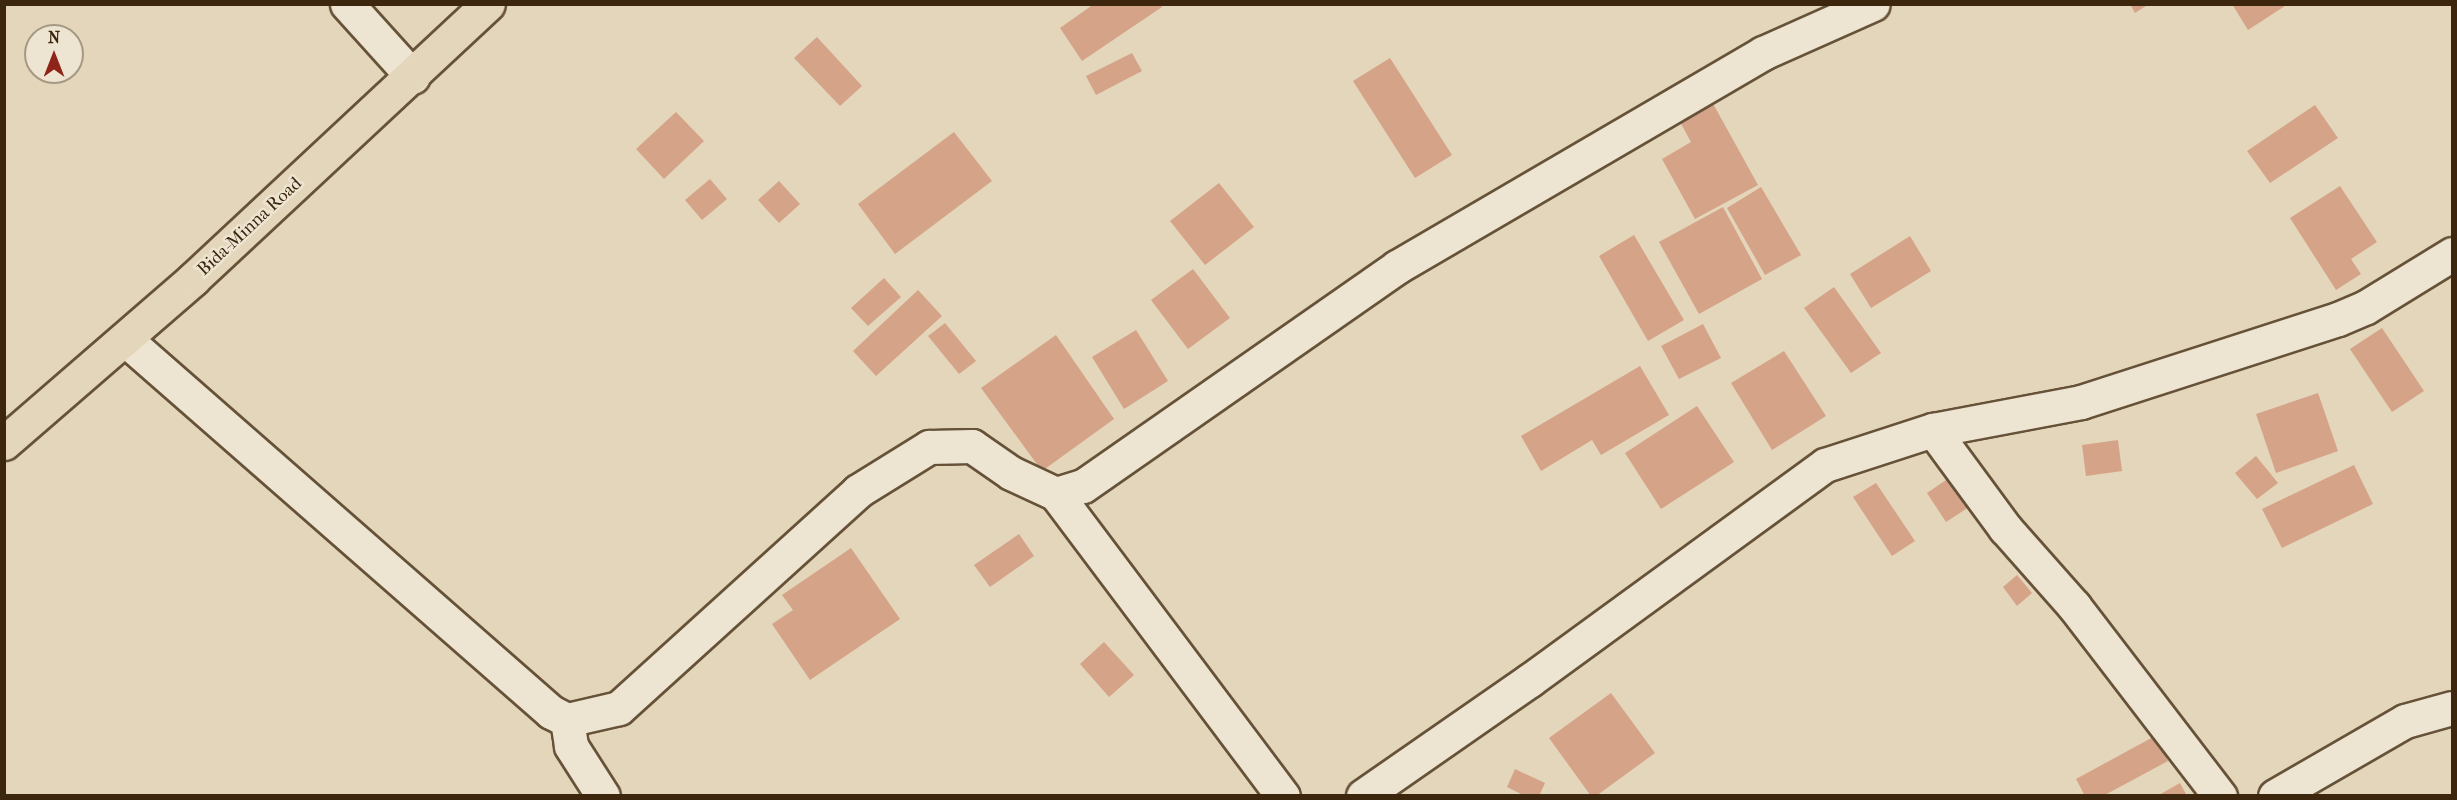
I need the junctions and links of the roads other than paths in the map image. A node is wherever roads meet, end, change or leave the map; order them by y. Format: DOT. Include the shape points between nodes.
graph roads {
  1 [pos="347,4"];
  2 [pos="488,4"];
  3 [pos="1873,4"];
  4 [pos="413,77"];
  5 [pos="2452,254"];
  6 [pos="125,339"];
  7 [pos="1934,430"];
  8 [pos="4,443"];
  9 [pos="1056,494"];
  10 [pos="2452,708"];
  11 [pos="567,720"];
  12 [pos="603,795"];
  13 [pos="1283,795"];
  14 [pos="1363,795"];
  15 [pos="2220,795"];
  16 [pos="2275,795"];
  1 -- 4 [label="street"];
  2 -- 4 [label="main road, Bida-Minna Road"];
  3 -- 9 [label="street" via="1763,52 1396,267 1083,486"];
  4 -- 6 [label="main road, Bida-Minna Road"];
  5 -- 7 [label="street" via="2366,307 2338,319 2081,402"];
  6 -- 8 [label="main road, Bida-Minna Road"];
  6 -- 11 [label="street" via="551,712"];
  7 -- 14 [label="street" via="1825,465 1530,680"];
  7 -- 15 [label="street" via="2006,528 2073,606"];
  9 -- 11 [label="street" via="1011,473 972,446 929,447 858,491 619,708"];
  9 -- 13 [label="street"];
  10 -- 16 [label="street" via="2405,721"];
  11 -- 12 [label="street" via="571,746"];
}
